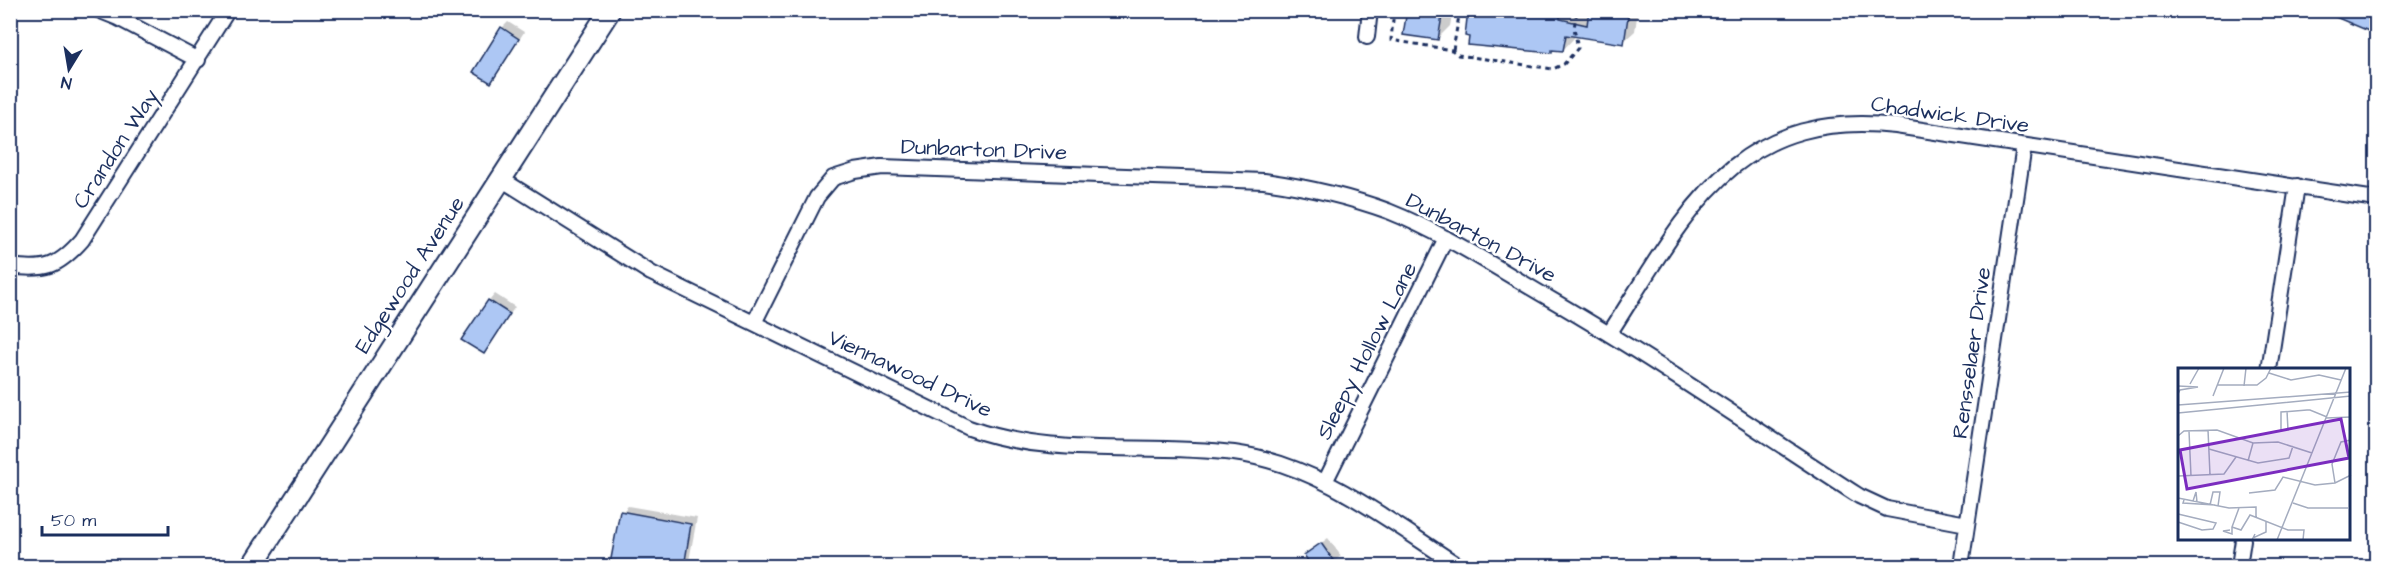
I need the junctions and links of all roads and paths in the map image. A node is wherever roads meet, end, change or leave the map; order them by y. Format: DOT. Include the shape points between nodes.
graph roads {
  1 [pos="98,10"];
  2 [pos="228,10"];
  3 [pos="610,10"];
  4 [pos="1370,10"];
  5 [pos="1394,10"];
  6 [pos="1460,10"];
  7 [pos="1577,10"];
  8 [pos="1366,37"];
  9 [pos="1453,51"];
  10 [pos="198,60"];
  11 [pos="2024,146"];
  12 [pos="501,179"];
  13 [pos="2296,186"];
  14 [pos="2376,199"];
  15 [pos="1446,238"];
  16 [pos="10,266"];
  17 [pos="754,323"];
  18 [pos="1610,334"];
  19 [pos="2269,368"];
  20 [pos="1325,482"];
  21 [pos="1967,524"];
  22 [pos="2243,541"];
  23 [pos="1440,554"];
  24 [pos="252,567"];
  25 [pos="1432,567"];
  26 [pos="1459,567"];
  27 [pos="1961,567"];
  28 [pos="2239,567"];
  1 -- 10 [label="street"];
  2 -- 10 [label="street, Crandon Way"];
  3 -- 12 [label="street, Edgewood Avenue"];
  4 -- 8 [label="street"];
  5 -- 9 [label="path" via="1391,40"];
  6 -- 9 [label="path"];
  7 -- 9 [label="path" via="1574,28 1578,48 1564,64 1553,69 1458,55"];
  10 -- 16 [label="street, Crandon Way" via="82,240 67,257 45,268"];
  11 -- 13 [label="street, Chadwick Drive"];
  11 -- 18 [label="street, Chadwick Drive" via="1872,124 1824,126 1766,144 1731,167 1703,195"];
  11 -- 21 [label="street, Rensselaer Drive"];
  12 -- 17 [label="street, Viennawood Drive" via="651,273"];
  12 -- 24 [label="street, Edgewood Avenue"];
  13 -- 14 [label="street, Chadwick Drive"];
  13 -- 19 [label="street"];
  15 -- 17 [label="street, Dunbarton Drive" via="1344,197 1264,182 882,167 833,178 817,197"];
  15 -- 18 [label="street, Dunbarton Drive"];
  15 -- 20 [label="street, Sleepy Hollow Lane"];
  17 -- 20 [label="street, Viennawood Drive" via="989,435 1028,444 1235,453 1292,468"];
  18 -- 21 [label="street, Dunbarton Drive" via="1859,496 1887,509"];
  20 -- 23 [label="street, Viennawood Drive"];
  21 -- 27 [label="street, Rensselaer Drive"];
  22 -- 28 [label="street"];
  23 -- 25 [label="street"];
  23 -- 26 [label="street, Viennawood Drive"];
}
